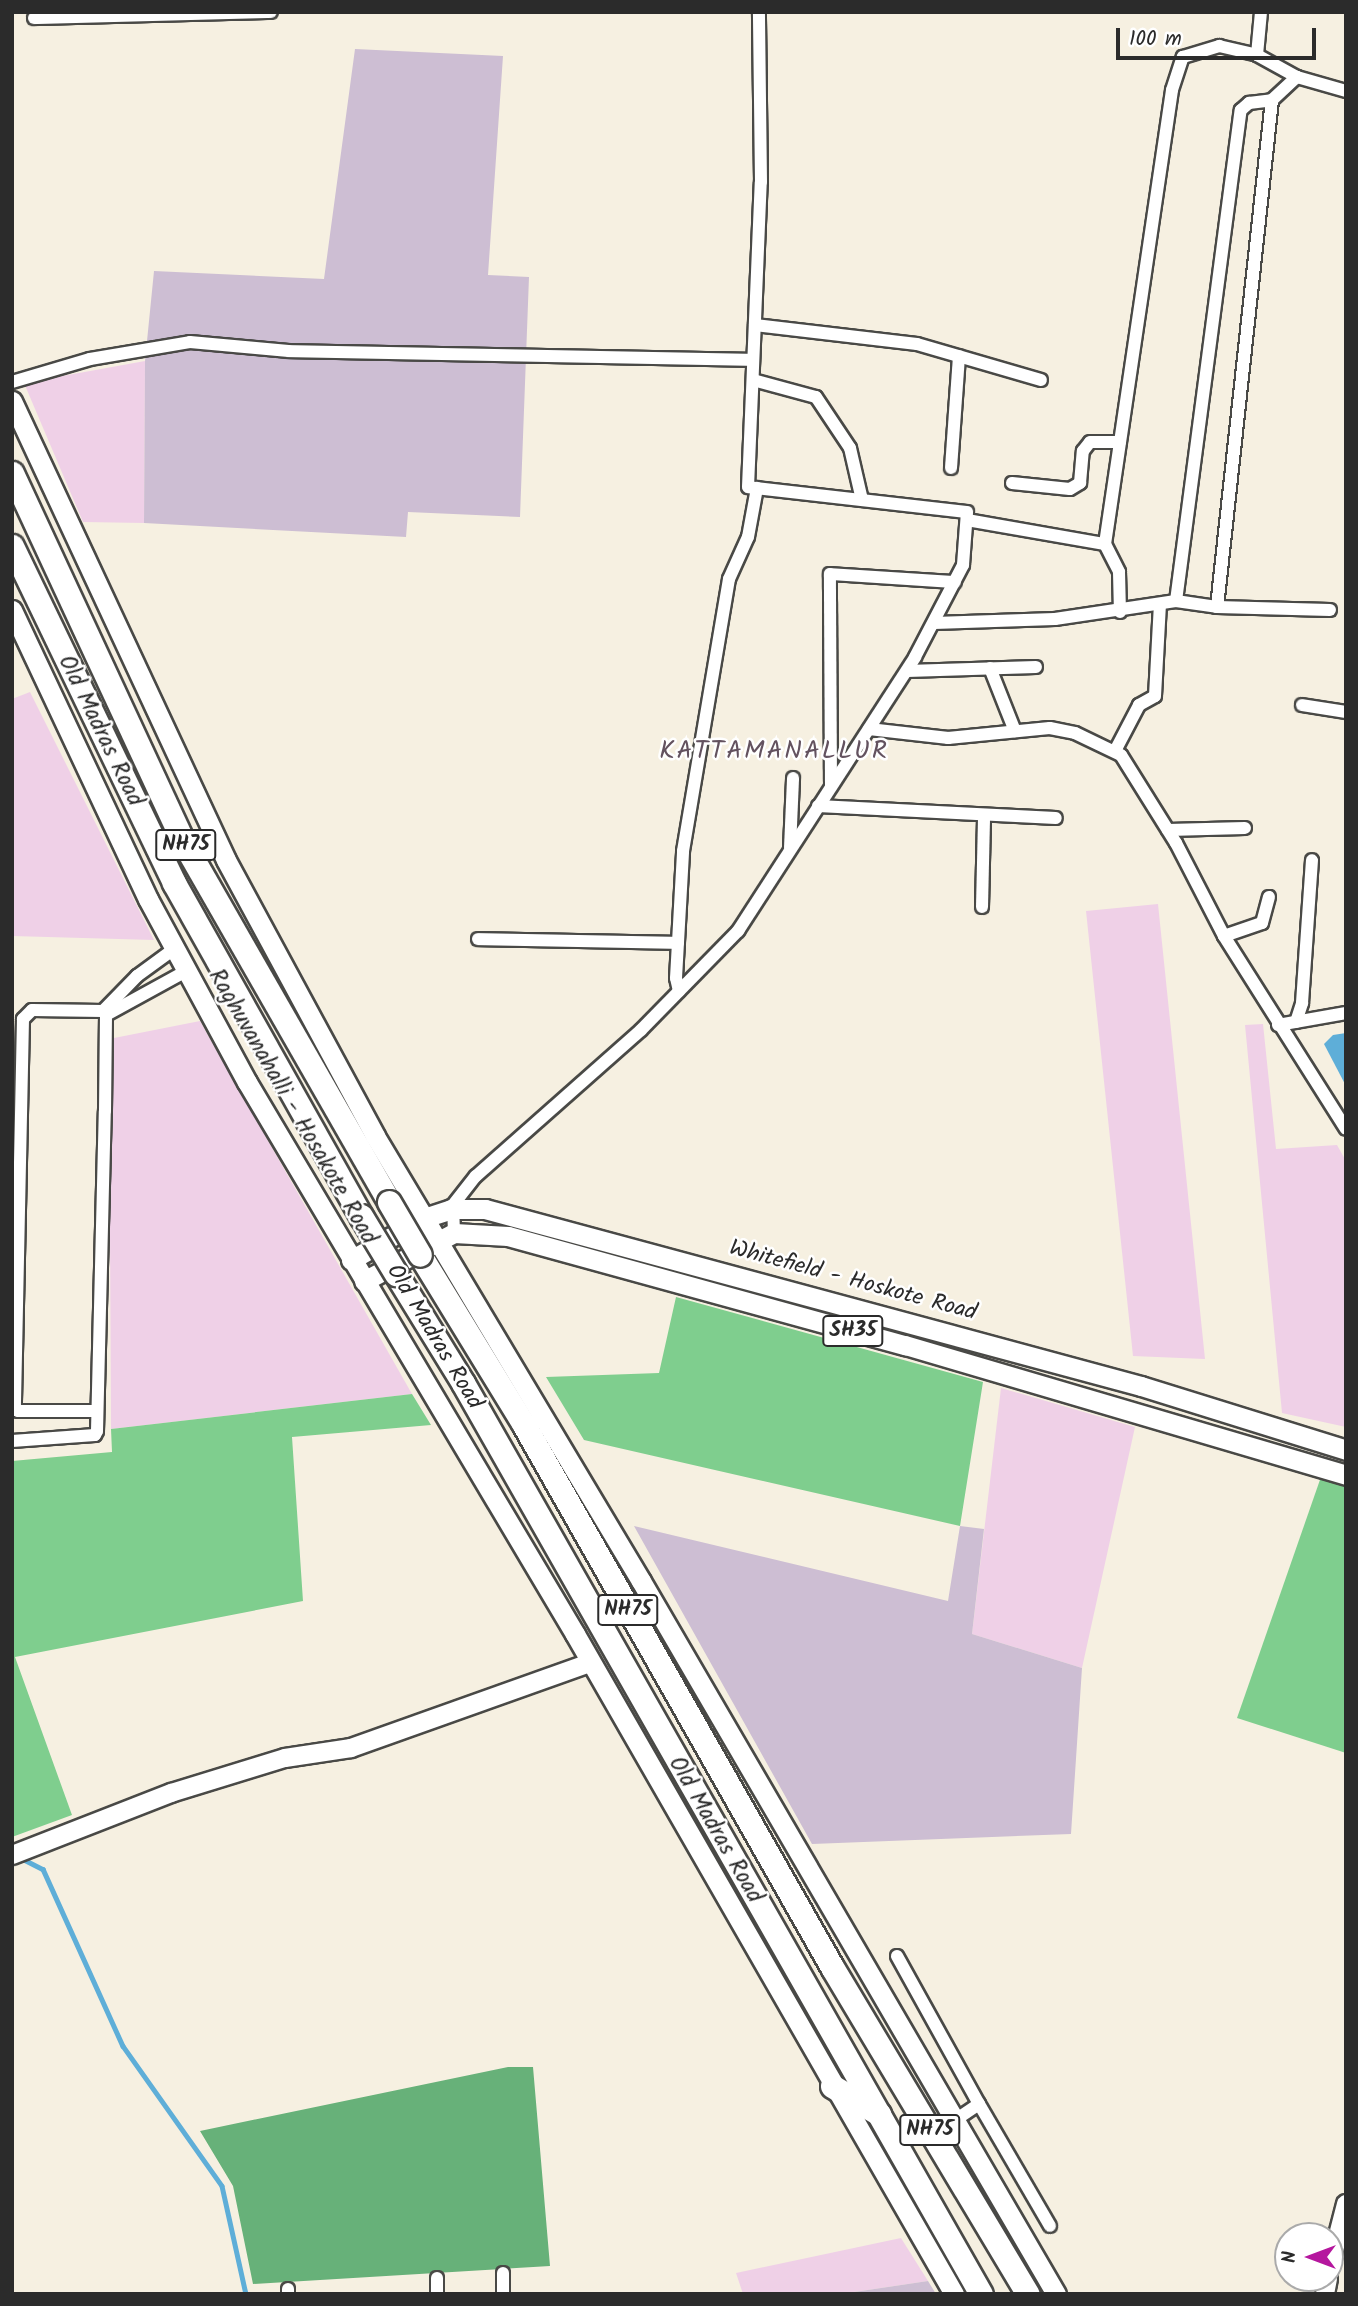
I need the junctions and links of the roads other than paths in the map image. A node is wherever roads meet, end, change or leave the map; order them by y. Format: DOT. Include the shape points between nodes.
graph roads {
  1 [pos="759,12"];
  2 [pos="1261,12"];
  3 [pos="263,13"];
  4 [pos="168,14"];
  5 [pos="42,16"];
  6 [pos="1257,55"];
  7 [pos="1297,77"];
  8 [pos="1346,91"];
  9 [pos="1272,100"];
  10 [pos="755,325"];
  11 [pos="959,356"];
  12 [pos="753,360"];
  13 [pos="752,380"];
  14 [pos="1041,380"];
  15 [pos="12,382"];
  16 [pos="12,401"];
  17 [pos="1119,442"];
  18 [pos="951,468"];
  19 [pos="12,473"];
  20 [pos="1013,483"];
  21 [pos="757,488"];
  22 [pos="862,500"];
  23 [pos="967,520"];
  24 [pos="1105,544"];
  25 [pos="12,546"];
  26 [pos="955,582"];
  27 [pos="1175,601"];
  28 [pos="1160,604"];
  29 [pos="1217,607"];
  30 [pos="12,610"];
  31 [pos="1330,610"];
  32 [pos="1120,612"];
  33 [pos="934,623"];
  34 [pos="1036,667"];
  35 [pos="990,668"];
  36 [pos="906,671"];
  37 [pos="1302,705"];
  38 [pos="1346,712"];
  39 [pos="869,729"];
  40 [pos="1015,732"];
  41 [pos="1115,751"];
  42 [pos="793,778"];
  43 [pos="831,786"];
  44 [pos="818,806"];
  45 [pos="984,817"];
  46 [pos="1056,818"];
  47 [pos="1245,828"];
  48 [pos="1168,830"];
  49 [pos="790,850"];
  50 [pos="1312,860"];
  51 [pos="1269,897"];
  52 [pos="982,907"];
  53 [pos="1224,936"];
  54 [pos="478,939"];
  55 [pos="678,943"];
  56 [pos="174,949"];
  57 [pos="186,971"];
  58 [pos="679,991"];
  59 [pos="104,1013"];
  60 [pos="1346,1013"];
  61 [pos="1296,1022"];
  62 [pos="1278,1025"];
  63 [pos="1346,1129"];
  64 [pos="16,1181"];
  65 [pos="451,1209"];
  66 [pos="424,1218"];
  67 [pos="437,1243"];
  68 [pos="351,1260"];
  69 [pos="364,1281"];
  70 [pos="97,1411"];
  71 [pos="1286,1434"];
  72 [pos="12,1441"];
  73 [pos="1346,1450"];
  74 [pos="1280,1456"];
  75 [pos="1346,1475"];
  76 [pos="590,1664"];
  77 [pos="12,1854"];
  78 [pos="897,1956"];
  79 [pos="832,2086"];
  80 [pos="979,2104"];
  81 [pos="882,2116"];
  82 [pos="954,2120"];
  83 [pos="1346,2204"];
  84 [pos="1341,2222"];
  85 [pos="1050,2226"];
  86 [pos="503,2273"];
  87 [pos="437,2278"];
  88 [pos="437,2294"];
  89 [pos="503,2294"];
  90 [pos="954,2294"];
  91 [pos="981,2294"];
  92 [pos="1028,2294"];
  93 [pos="1056,2294"];
  1 -- 10 [label="street" via="761,182"];
  2 -- 6 [label="street"];
  3 -- 4 [label="street"];
  4 -- 5 [label="street"];
  6 -- 7 [label="street"];
  6 -- 17 [label="street" via="1219,46 1183,57 1172,90"];
  7 -- 8 [label="street"];
  7 -- 9 [label="street"];
  9 -- 27 [label="street" via="1248,103 1241,110"];
  9 -- 29 [label="street"];
  10 -- 11 [label="street" via="917,344"];
  10 -- 12 [label="street"];
  11 -- 14 [label="street"];
  11 -- 18 [label="street"];
  12 -- 13 [label="street"];
  12 -- 15 [label="street" via="289,351 190,342 90,359"];
  13 -- 21 [label="street" via="748,487"];
  13 -- 22 [label="street" via="816,397 850,448"];
  16 -- 66 [label="main road" via="226,860"];
  17 -- 20 [label="street" via="1090,442 1083,451 1080,482 1070,489"];
  17 -- 24 [label="street"];
  19 -- 67 [label="highway, NH75, bridge" via="182,839 389,1202"];
  21 -- 22 [label="street"];
  21 -- 55 [label="street" via="748,537 729,579 719,634 683,851"];
  22 -- 23 [label="street" via="967,512"];
  23 -- 24 [label="street"];
  23 -- 26 [label="street" via="963,565"];
  24 -- 32 [label="street" via="1119,572"];
  25 -- 81 [label="highway, Old Madras Road / NH75, bridge" via="174,883 361,1216 463,1383 653,1723"];
  26 -- 33 [label="street"];
  26 -- 43 [label="street" via="830,575"];
  27 -- 28 [label="street"];
  27 -- 29 [label="street"];
  28 -- 32 [label="street"];
  28 -- 41 [label="street" via="1155,696 1139,705"];
  29 -- 31 [label="street"];
  30 -- 56 [label="main road, Raghuvanahalli - Hosakote Road"];
  32 -- 33 [label="street"];
  33 -- 36 [label="street"];
  34 -- 35 [label="street"];
  35 -- 36 [label="street"];
  35 -- 40 [label="street"];
  36 -- 39 [label="street"];
  37 -- 38 [label="street"];
  39 -- 40 [label="street" via="948,738"];
  39 -- 43 [label="street"];
  40 -- 41 [label="street" via="1050,729 1075,733"];
  41 -- 48 [label="street"];
  42 -- 49 [label="street"];
  43 -- 44 [label="street"];
  44 -- 45 [label="street"];
  44 -- 49 [label="street"];
  45 -- 46 [label="street"];
  45 -- 52 [label="street"];
  47 -- 48 [label="street"];
  48 -- 53 [label="street"];
  49 -- 58 [label="street" via="738,931"];
  50 -- 61 [label="street" via="1302,1003"];
  51 -- 53 [label="street" via="1262,923"];
  53 -- 62 [label="street"];
  54 -- 55 [label="street"];
  55 -- 58 [label="street"];
  56 -- 57 [label="main road, Raghuvanahalli - Hosakote Road"];
  56 -- 59 [label="street" via="137,976"];
  57 -- 59 [label="street"];
  57 -- 68 [label="main road, Raghuvanahalli - Hosakote Road"];
  58 -- 65 [label="street" via="476,1176"];
  59 -- 64 [label="street" via="32,1010 23,1019"];
  59 -- 70 [label="street"];
  60 -- 61 [label="street"];
  61 -- 62 [label="street"];
  62 -- 63 [label="street"];
  64 -- 70 [label="street" via="15,1407 18,1411"];
  65 -- 66 [label="main road, Whitefield - Hoskote Road / SH35"];
  65 -- 67 [label="street"];
  65 -- 71 [label="main road, Whitefield - Hoskote Road / SH35" via="497,1211 640,1248 1141,1386"];
  66 -- 67 [label="main road"];
  66 -- 68 [label="main road, Whitefield - Hoskote Road / SH35"];
  67 -- 69 [label="main road"];
  67 -- 74 [label="main road, Whitefield - Hoskote Road / SH35" via="508,1236 917,1348"];
  67 -- 82 [label="main road" via="635,1570"];
  67 -- 92 [label="highway, NH75" via="524,1425 832,1967"];
  68 -- 69 [label="main road, Raghuvanahalli - Hosakote Road"];
  69 -- 76 [label="main road, Raghuvanahalli - Hosakote Road"];
  70 -- 72 [label="street" via="95,1435"];
  71 -- 73 [label="main road, Whitefield - Hoskote Road / SH35"];
  71 -- 74 [label="main road"];
  74 -- 75 [label="main road, Whitefield - Hoskote Road / SH35"];
  76 -- 77 [label="main road" via="351,1748 285,1758 171,1793"];
  76 -- 79 [label="main road, Raghuvanahalli - Hosakote Road"];
  78 -- 80 [label="street"];
  79 -- 81 [label="highway"];
  79 -- 90 [label="main road, Raghuvanahalli - Hosakote Road"];
  80 -- 82 [label="street"];
  80 -- 85 [label="street"];
  81 -- 91 [label="highway, NH75"];
  82 -- 93 [label="main road"];
  83 -- 84 [label="main road"];
  86 -- 89 [label="street"];
  87 -- 88 [label="street"];
}
